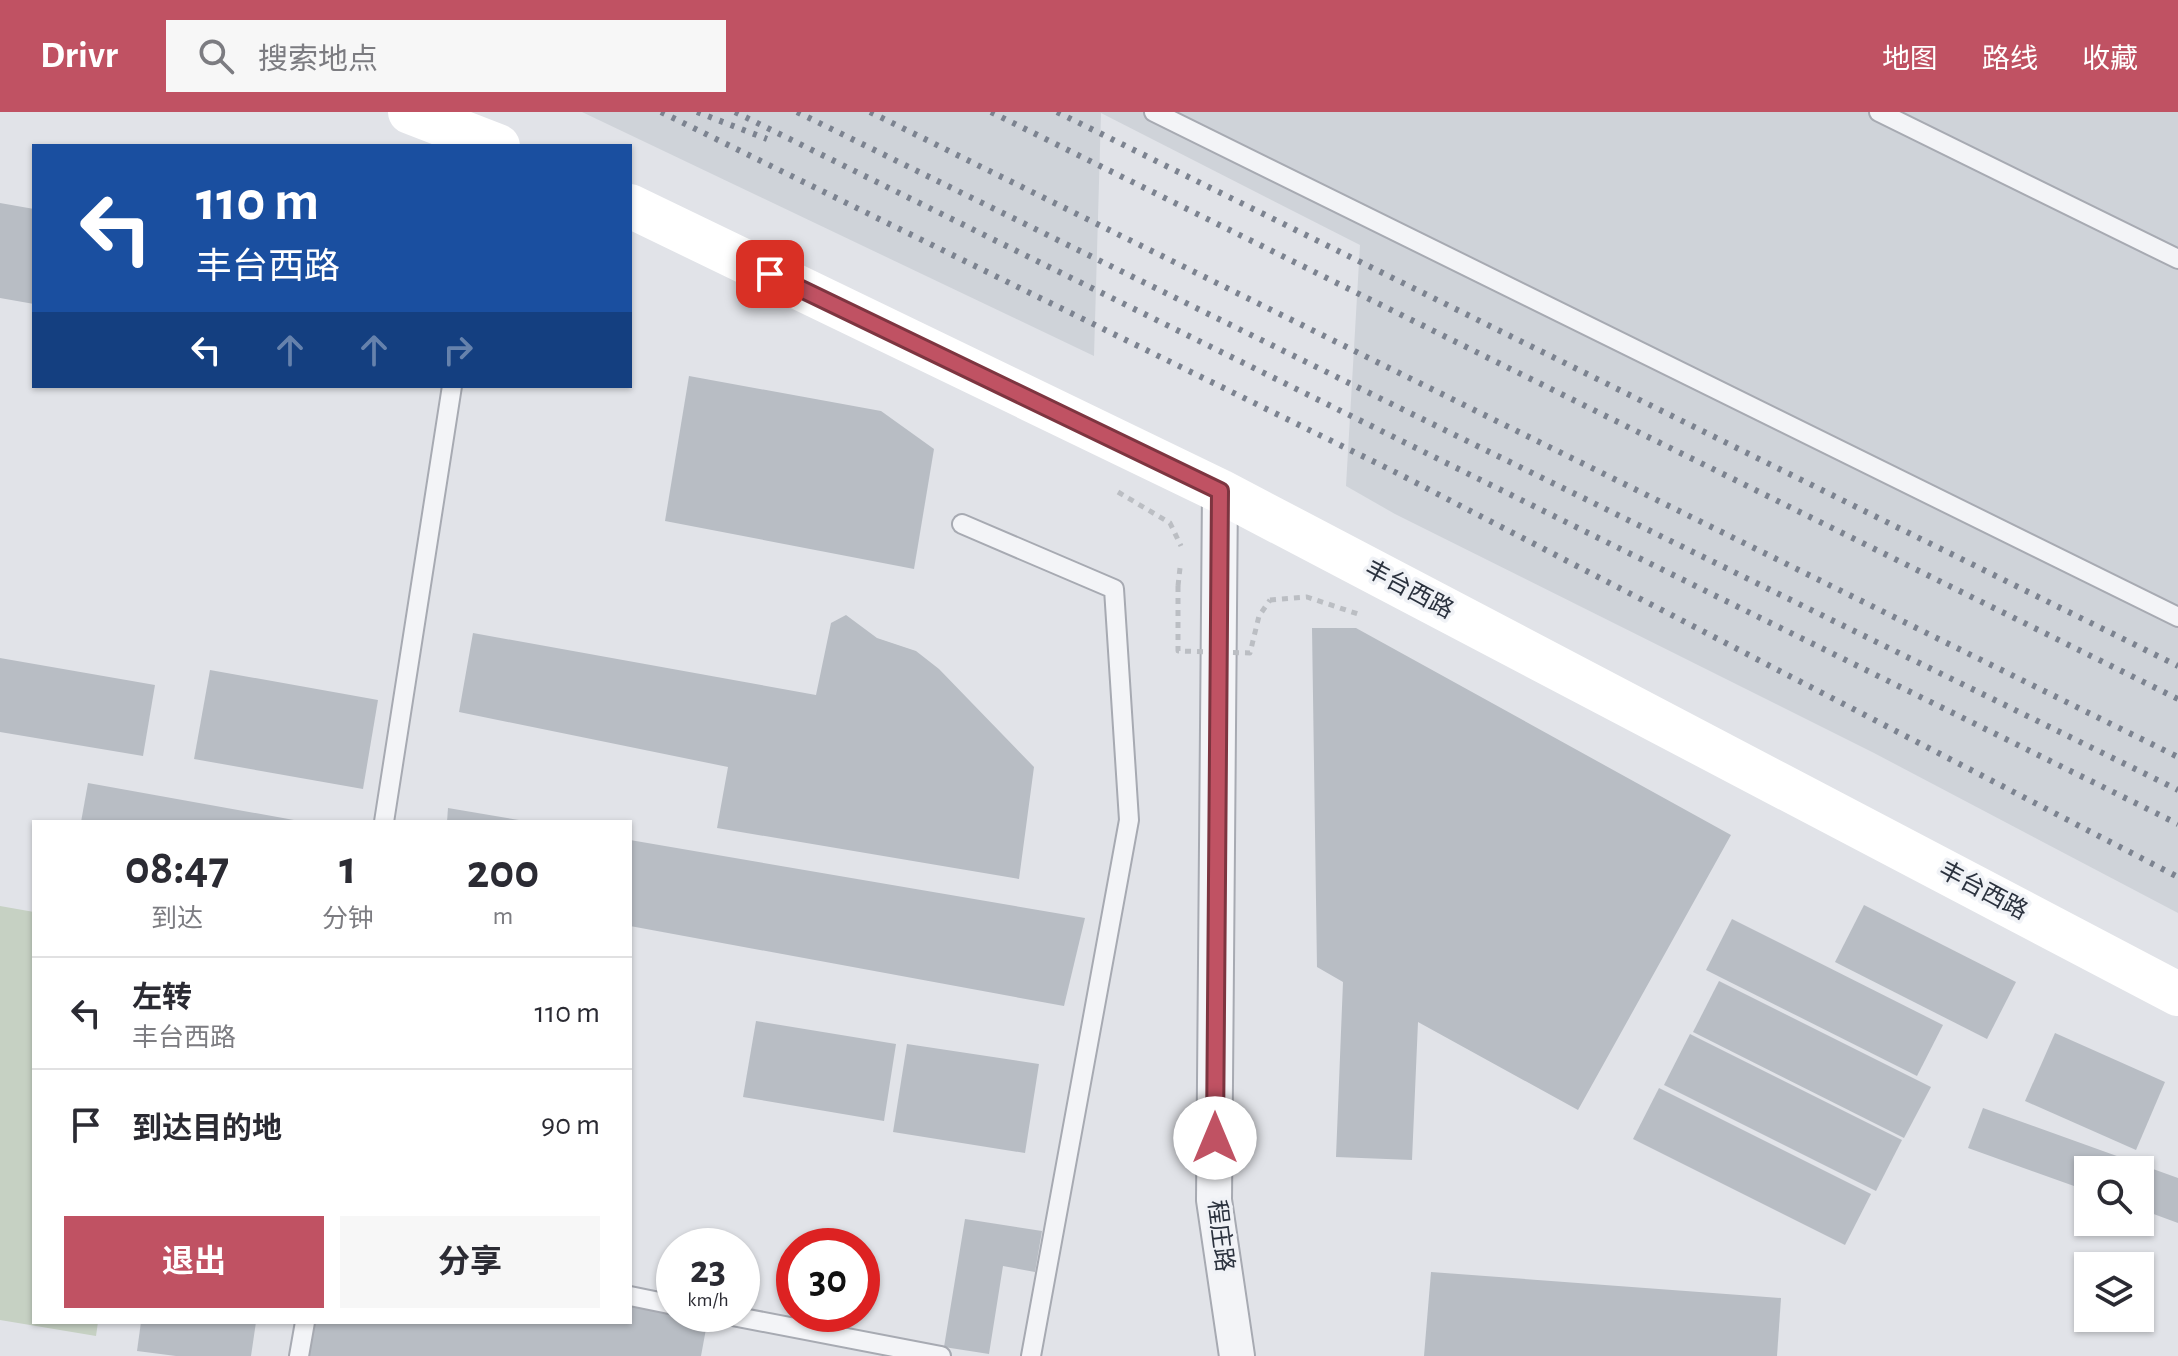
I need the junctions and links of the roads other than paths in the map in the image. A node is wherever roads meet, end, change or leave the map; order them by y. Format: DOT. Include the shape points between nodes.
graph roads {
  1 [pos="410,112"];
  2 [pos="1154,112"];
  3 [pos="1879,112"];
  4 [pos="489,144"];
  5 [pos="632,207"];
  6 [pos="2178,259"];
  7 [pos="452,388"];
  8 [pos="1220,491"];
  9 [pos="962,524"];
  10 [pos="2178,617"];
  11 [pos="384,820"];
  12 [pos="2178,994"];
  13 [pos="632,1296"];
  14 [pos="656,1301"];
  15 [pos="760,1321"];
  16 [pos="305,1324"];
  17 [pos="299,1356"];
  18 [pos="941,1356"];
  19 [pos="1031,1356"];
  20 [pos="1237,1356"];
  1 -- 4 [label="main road"];
  2 -- 10 [label="lane"];
  3 -- 6 [label="lane"];
  5 -- 8 [label="main road, 丰台西路"];
  7 -- 11 [label="lane"];
  8 -- 12 [label="main road, 丰台西路"];
  8 -- 20 [label="street, 程庄路" via="1214,1200"];
  9 -- 19 [label="lane" via="1114,589 1129,820"];
  13 -- 14 [label="lane"];
  15 -- 18 [label="lane"];
  16 -- 17 [label="lane"];
}
